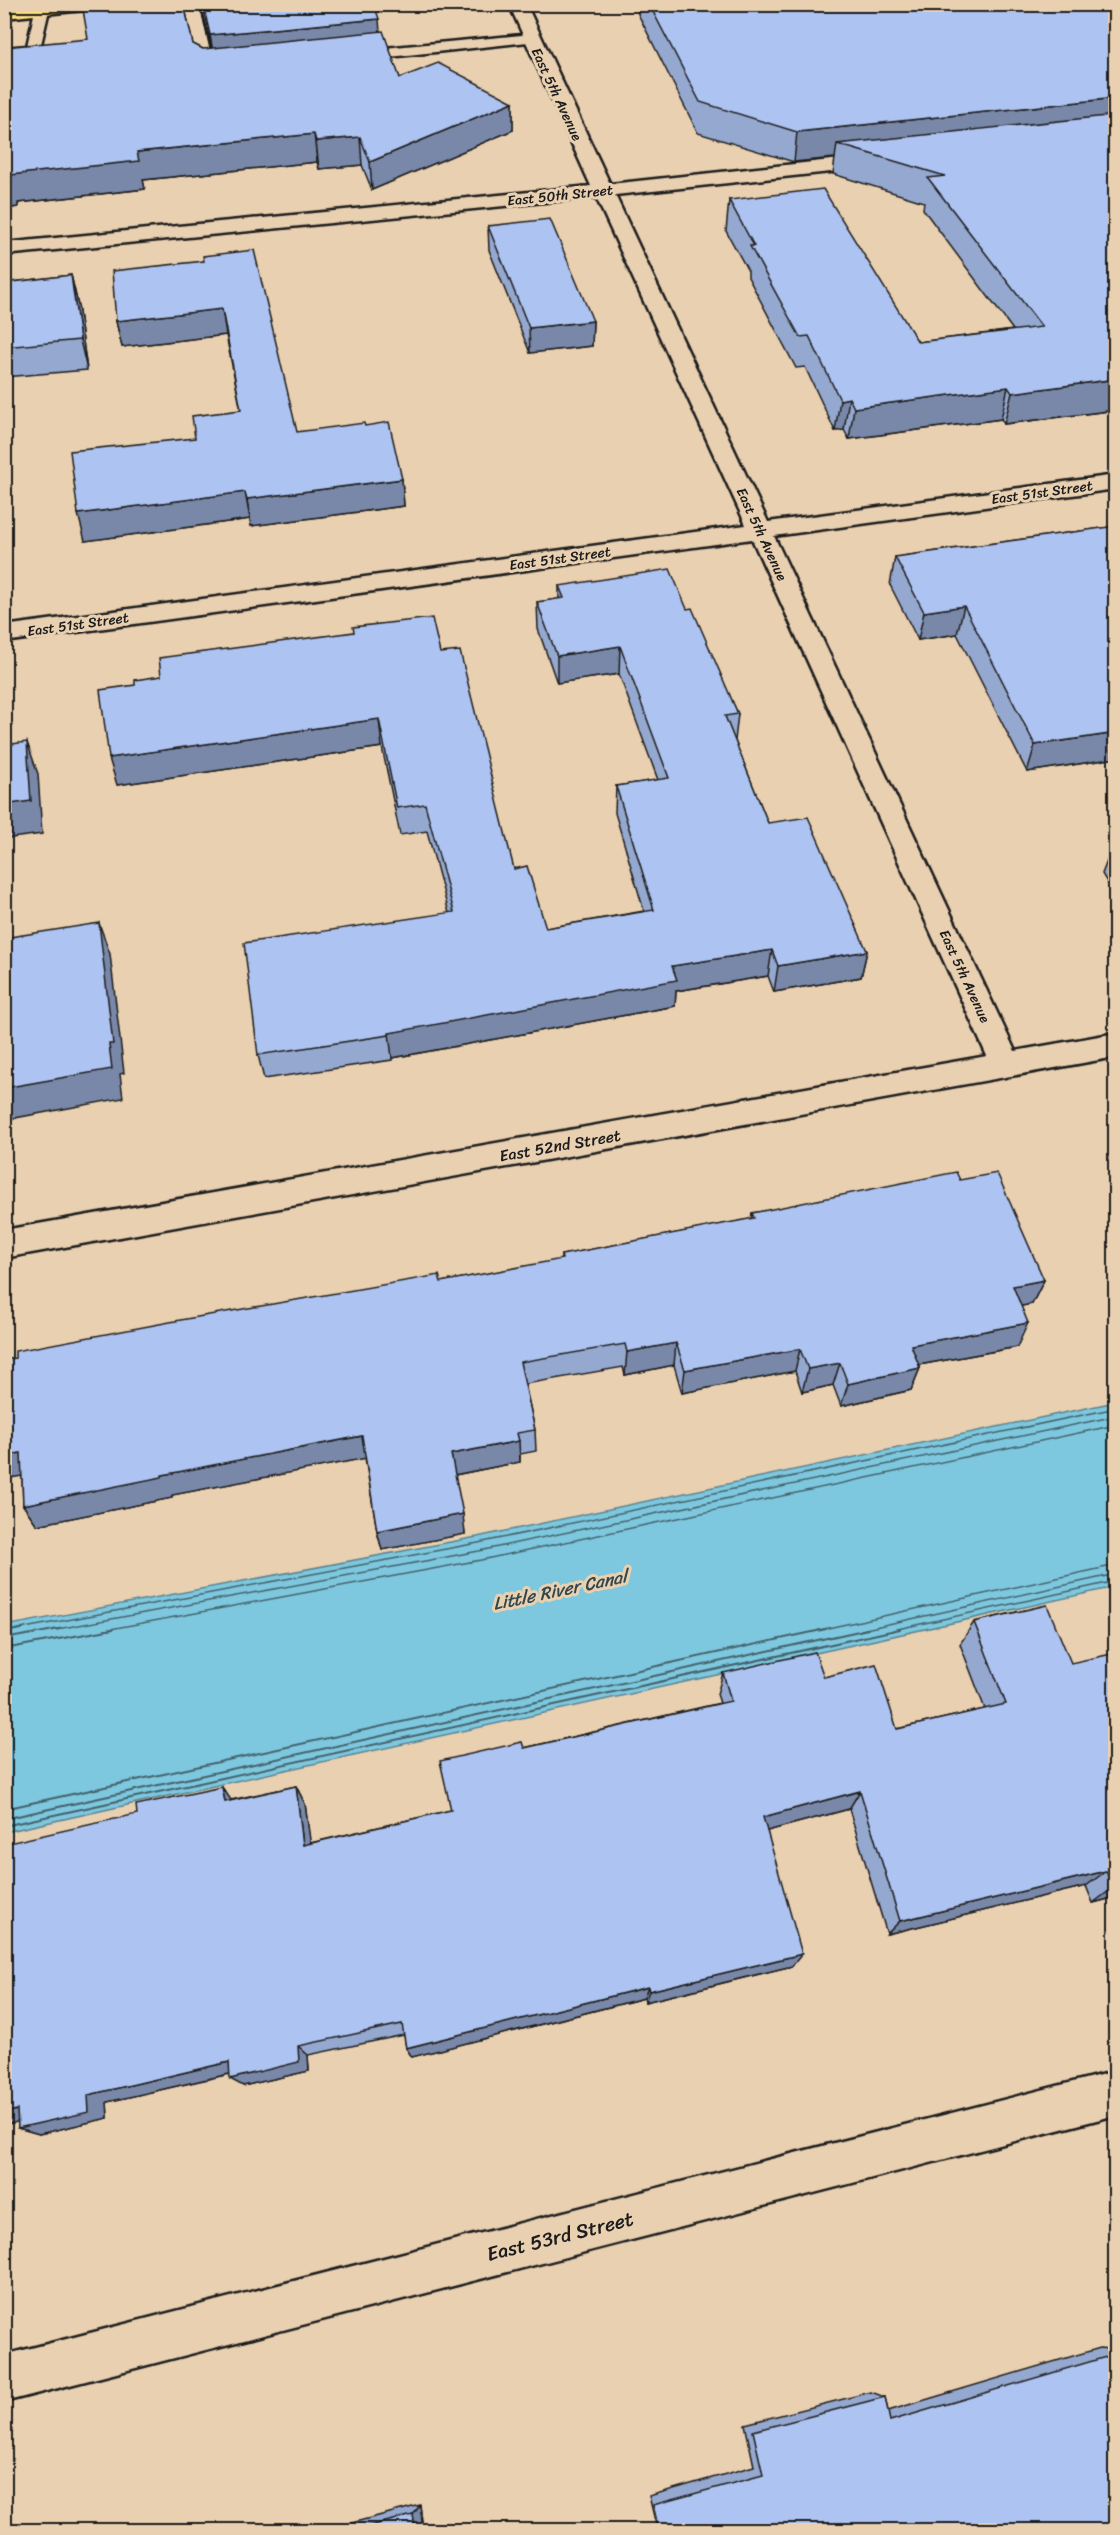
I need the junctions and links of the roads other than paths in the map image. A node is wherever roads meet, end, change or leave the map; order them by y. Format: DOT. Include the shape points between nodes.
graph roads {
  1 [pos="95,4"];
  2 [pos="192,4"];
  3 [pos="524,4"];
  4 [pos="517,5"];
  5 [pos="42,10"];
  6 [pos="4,13"];
  7 [pos="532,38"];
  8 [pos="4,52"];
  9 [pos="334,57"];
  10 [pos="242,66"];
  11 [pos="894,159"];
  12 [pos="602,191"];
  13 [pos="4,249"];
  14 [pos="1116,482"];
  15 [pos="760,530"];
  16 [pos="4,634"];
  17 [pos="1116,1045"];
  18 [pos="1006,1065"];
  19 [pos="4,1244"];
  20 [pos="1116,2092"];
  21 [pos="4,2379"];
  1 -- 5 [label="main road"];
  2 -- 10 [label="lane" via="207,70"];
  3 -- 4 [label="lane"];
  4 -- 7 [label="street, East 5th Avenue"];
  5 -- 6 [label="main road"];
  5 -- 8 [label="lane" via="34,50"];
  7 -- 9 [label="lane"];
  7 -- 12 [label="street, East 5th Avenue"];
  11 -- 12 [label="street, East 50th Street"];
  12 -- 13 [label="street, East 50th Street"];
  12 -- 15 [label="street, East 5th Avenue"];
  14 -- 15 [label="street, East 51st Street"];
  15 -- 16 [label="street, East 51st Street"];
  15 -- 18 [label="street, East 5th Avenue"];
  17 -- 18 [label="street, East 52nd Street"];
  18 -- 19 [label="street, East 52nd Street"];
  20 -- 21 [label="street, East 53rd Street"];
}
